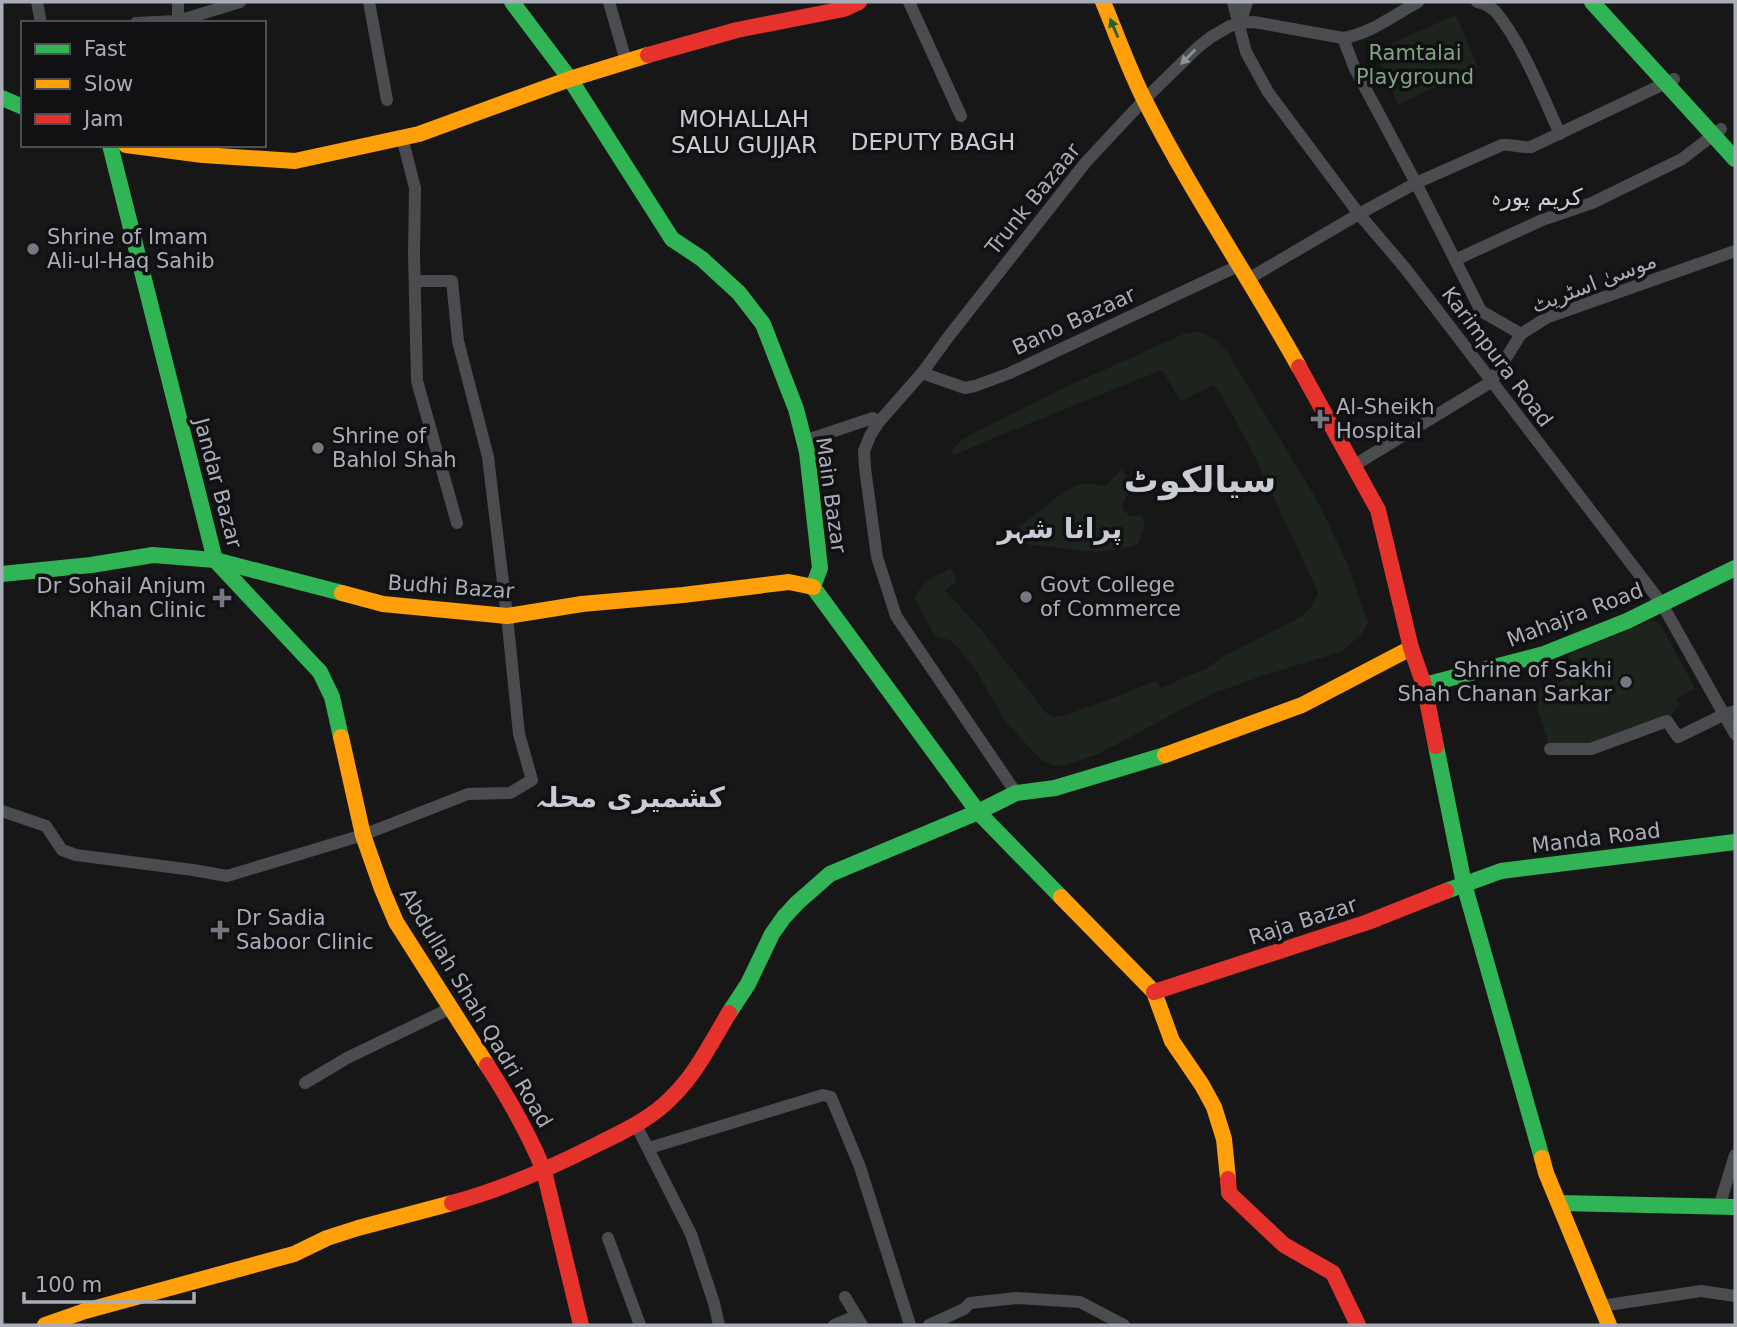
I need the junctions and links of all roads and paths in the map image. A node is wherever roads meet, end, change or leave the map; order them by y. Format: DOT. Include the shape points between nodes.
graph roads {
  1 [pos="37,2"];
  2 [pos="177,2"];
  3 [pos="240,2"];
  4 [pos="369,2"];
  5 [pos="512,2"];
  6 [pos="609,2"];
  7 [pos="859,2"];
  8 [pos="909,2"];
  9 [pos="1103,2"];
  10 [pos="1233,2"];
  11 [pos="1247,2"];
  12 [pos="1418,2"];
  13 [pos="1477,2"];
  14 [pos="1591,2"];
  15 [pos="1606,2"];
  16 [pos="41,21"];
  17 [pos="178,21"];
  18 [pos="181,21"];
  19 [pos="1240,23"];
  20 [pos="1343,37"];
  21 [pos="626,61"];
  22 [pos="570,79"];
  23 [pos="1670,81"];
  24 [pos="2,98"];
  25 [pos="387,100"];
  26 [pos="1144,100"];
  27 [pos="21,106"];
  28 [pos="961,116"];
  29 [pos="1717,132"];
  30 [pos="1560,134"];
  31 [pos="402,137"];
  32 [pos="1735,145"];
  33 [pos="111,147"];
  34 [pos="165,148"];
  35 [pos="1735,159"];
  36 [pos="1416,183"];
  37 [pos="1359,214"];
  38 [pos="1735,251"];
  39 [pos="1455,260"];
  40 [pos="1244,272"];
  41 [pos="415,281"];
  42 [pos="1521,334"];
  43 [pos="922,373"];
  44 [pos="1492,382"];
  45 [pos="878,423"];
  46 [pos="804,441"];
  47 [pos="1353,466"];
  48 [pos="457,523"];
  49 [pos="215,560"];
  50 [pos="1735,568"];
  51 [pos="2,574"];
  52 [pos="813,587"];
  53 [pos="1662,604"];
  54 [pos="507,616"];
  55 [pos="1411,649"];
  56 [pos="1424,685"];
  57 [pos="1730,713"];
  58 [pos="1735,734"];
  59 [pos="1550,749"];
  60 [pos="1016,793"];
  61 [pos="2,811"];
  62 [pos="978,812"];
  63 [pos="363,835"];
  64 [pos="1735,842"];
  65 [pos="1464,884"];
  66 [pos="1154,992"];
  67 [pos="451,1008"];
  68 [pos="305,1083"];
  69 [pos="636,1125"];
  70 [pos="649,1148"];
  71 [pos="1735,1155"];
  72 [pos="544,1171"];
  73 [pos="1559,1203"];
  74 [pos="1727,1207"];
  75 [pos="608,1238"];
  76 [pos="1735,1296"];
  77 [pos="845,1297"];
  78 [pos="1601,1306"];
  79 [pos="859,1321"];
  80 [pos="1106,1321"];
  81 [pos="45,1325"];
  82 [pos="581,1325"];
  83 [pos="640,1325"];
  84 [pos="719,1325"];
  85 [pos="834,1325"];
  86 [pos="910,1325"];
  87 [pos="929,1325"];
  88 [pos="1124,1325"];
  89 [pos="1358,1325"];
  90 [pos="1609,1325"];
  1 -- 16 [label="street"];
  2 -- 17 [label="street"];
  3 -- 18 [label="street"];
  4 -- 25 [label="street"];
  5 -- 22 [label="street, Main Bazar"];
  6 -- 21 [label="street"];
  7 -- 21 [label="street"];
  8 -- 28 [label="street"];
  26 -- 9 [label="street, one-way"];
  10 -- 19 [label="street, Karimpura Road"];
  11 -- 19 [label="street"];
  12 -- 20 [label="street" via="1367,31"];
  13 -- 30 [label="street" via="1495,11 1519,48"];
  14 -- 23 [label="street"];
  15 -- 23 [label="street"];
  19 -- 20 [label="street"];
  19 -- 26 [label="street, Trunk Bazaar, one-way" via="1197,48"];
  19 -- 37 [label="street, Karimpura Road" via="1250,61 1268,92"];
  20 -- 36 [label="street" via="1355,69"];
  21 -- 22 [label="street"];
  22 -- 31 [label="street"];
  22 -- 46 [label="street, Main Bazar" via="672,239 739,293 762,324"];
  23 -- 29 [label="street"];
  23 -- 30 [label="street, Bano Bazaar"];
  24 -- 27 [label="street"];
  26 -- 40 [label="street"];
  26 -- 43 [label="street, Trunk Bazaar" via="1086,162"];
  29 -- 32 [label="street"];
  29 -- 35 [label="street"];
  29 -- 39 [label="street" via="1682,159 1592,203 1542,220"];
  30 -- 36 [label="street, Bano Bazaar" via="1531,147 1502,145"];
  31 -- 34 [label="street" via="295,161"];
  31 -- 41 [label="street" via="415,188"];
  33 -- 49 [label="street, Jandar Bazar"];
  36 -- 37 [label="street, Bano Bazaar"];
  36 -- 39 [label="street"];
  37 -- 40 [label="street, Bano Bazaar"];
  37 -- 44 [label="street, Karimpura Road"];
  38 -- 42 [label="street, موسیٰ اسٹریٹ" via="1548,317"];
  39 -- 42 [label="street" via="1481,311"];
  40 -- 43 [label="street, Bano Bazaar" via="975,386 965,388"];
  40 -- 47 [label="street"];
  41 -- 48 [label="street" via="417,380"];
  41 -- 54 [label="street" via="452,281 458,341 488,457"];
  42 -- 44 [label="street, موسیٰ اسٹریٹ"];
  43 -- 45 [label="street, Trunk Bazaar"];
  44 -- 47 [label="street"];
  44 -- 53 [label="street, Karimpura Road"];
  45 -- 46 [label="street" via="873,418"];
  45 -- 60 [label="street, Trunk Bazaar" via="864,451 864,468 877,556 896,616"];
  46 -- 52 [label="street, Main Bazar" via="820,568"];
  47 -- 55 [label="street" via="1378,510"];
  49 -- 51 [label="street, Budhi Bazar" via="153,555"];
  49 -- 54 [label="street, Budhi Bazar" via="383,604"];
  49 -- 63 [label="street, Jandar Bazar" via="320,672 332,697"];
  50 -- 53 [label="street, Mahajra Road"];
  52 -- 54 [label="street, Budhi Bazar" via="789,582"];
  52 -- 62 [label="street"];
  53 -- 56 [label="street, Mahajra Road" via="1544,653"];
  53 -- 57 [label="street, Karimpura Road"];
  54 -- 63 [label="street" via="519,734 532,780 510,793 468,794"];
  55 -- 56 [label="street"];
  55 -- 60 [label="street" via="1302,705 1166,755 1055,788"];
  56 -- 65 [label="street"];
  57 -- 58 [label="street, Karimpura Road"];
  57 -- 59 [label="street" via="1678,737 1667,721 1591,749"];
  60 -- 62 [label="street"];
  61 -- 63 [label="street" via="46,826 62,850 76,856 227,876"];
  62 -- 66 [label="street"];
  62 -- 69 [label="street" via="830,874 797,903 772,933 748,984 690,1076 673,1098"];
  63 -- 67 [label="street, Abdullah Shah Qadri Road" via="396,922"];
  64 -- 65 [label="street, Manda Road" via="1501,871"];
  65 -- 66 [label="street, Raja Bazar" via="1368,922"];
  65 -- 73 [label="street" via="1546,1173"];
  66 -- 89 [label="street" via="1172,1041 1214,1107 1224,1139 1228,1193 1284,1245 1333,1273"];
  67 -- 68 [label="street"];
  67 -- 72 [label="street, Abdullah Shah Qadri Road" via="519,1118"];
  69 -- 70 [label="street"];
  69 -- 72 [label="street"];
  70 -- 84 [label="street" via="691,1234"];
  70 -- 86 [label="street" via="822,1095 831,1097 860,1167"];
  71 -- 74 [label="street"];
  72 -- 81 [label="street" via="460,1201 327,1238 294,1254"];
  72 -- 82 [label="street, Abdullah Shah Qadri Road"];
  73 -- 74 [label="street"];
  73 -- 78 [label="street"];
  75 -- 83 [label="street"];
  76 -- 78 [label="street" via="1700,1291"];
  77 -- 79 [label="street"];
  78 -- 90 [label="street"];
  79 -- 85 [label="street"];
  80 -- 87 [label="street" via="1080,1302 1017,1298 970,1303"];
  80 -- 88 [label="street"];
}
